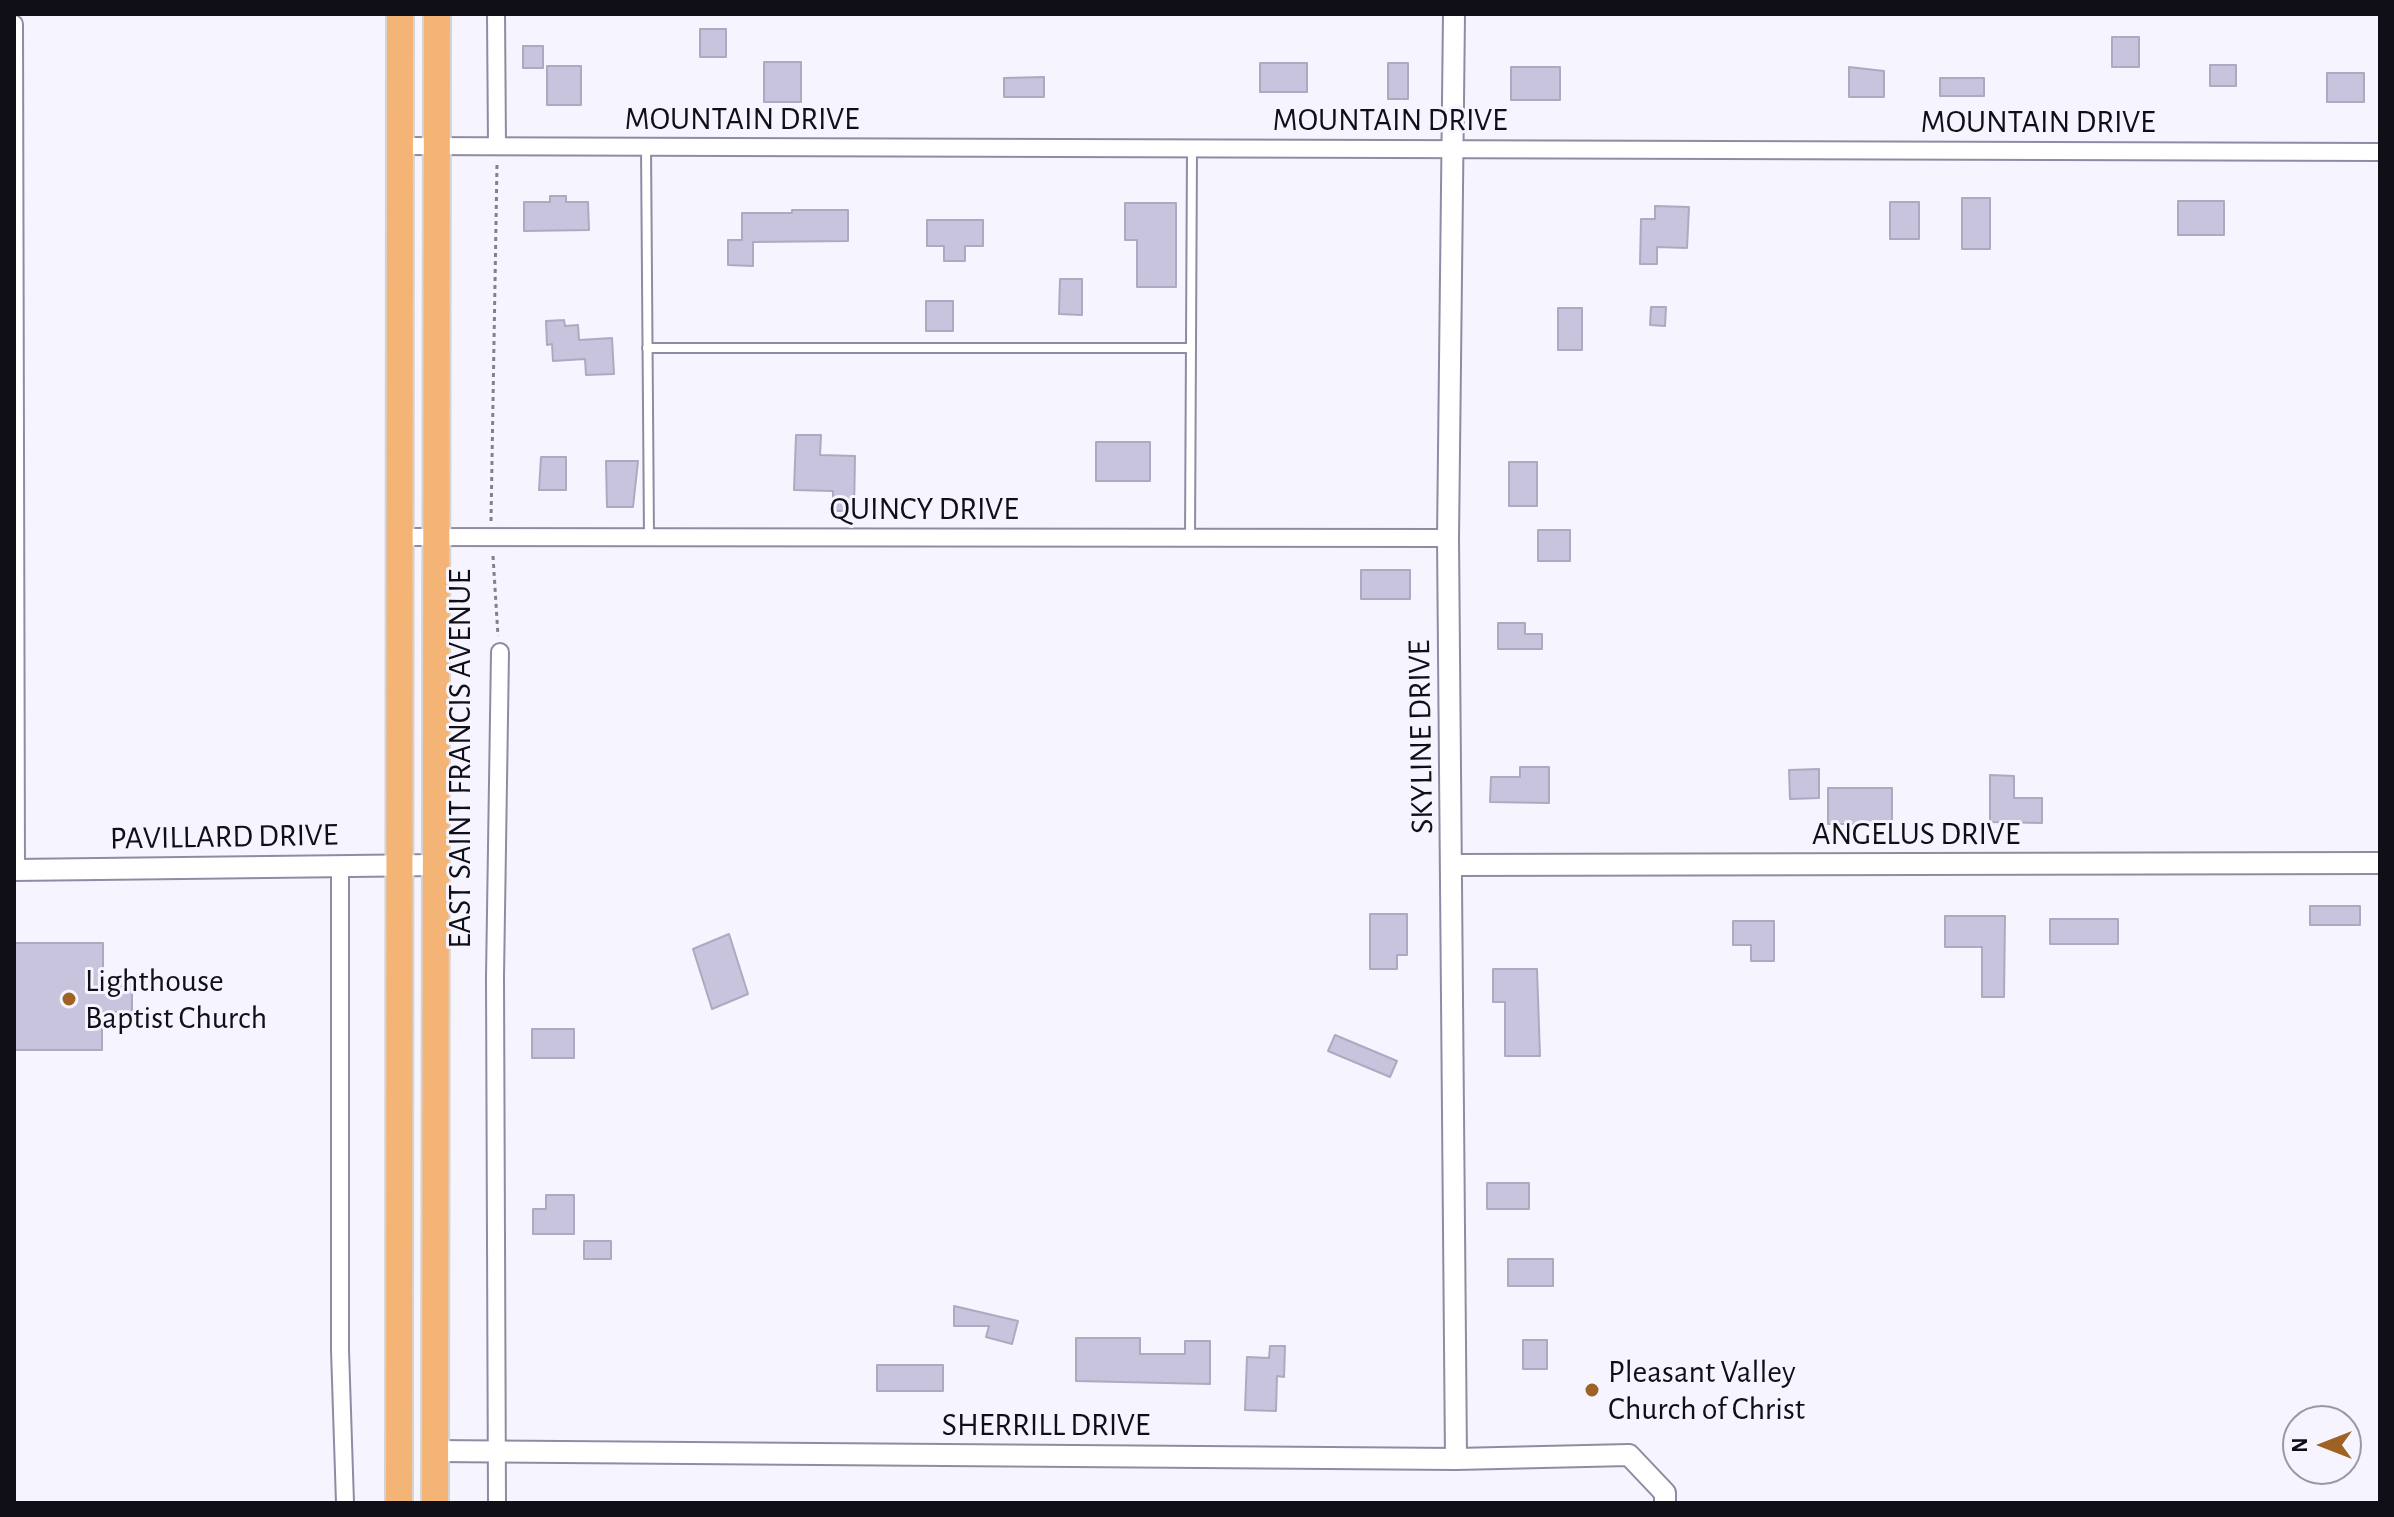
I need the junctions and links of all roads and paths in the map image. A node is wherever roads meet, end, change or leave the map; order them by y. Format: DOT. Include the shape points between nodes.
graph roads {
  1 [pos="400,14"];
  2 [pos="437,14"];
  3 [pos="496,14"];
  4 [pos="1454,14"];
  5 [pos="14,24"];
  6 [pos="14,37"];
  7 [pos="400,146"];
  8 [pos="497,146"];
  9 [pos="646,146"];
  10 [pos="438,147"];
  11 [pos="1192,148"];
  12 [pos="1453,148"];
  13 [pos="2380,152"];
  14 [pos="647,348"];
  15 [pos="1191,348"];
  16 [pos="400,537"];
  17 [pos="436,537"];
  18 [pos="491,537"];
  19 [pos="649,537"];
  20 [pos="1190,538"];
  21 [pos="1448,538"];
  22 [pos="500,652"];
  23 [pos="2380,863"];
  24 [pos="400,865"];
  25 [pos="435,865"];
  26 [pos="1453,865"];
  27 [pos="340,866"];
  28 [pos="15,870"];
  29 [pos="399,1451"];
  30 [pos="434,1451"];
  31 [pos="497,1451"];
  32 [pos="1456,1459"];
  33 [pos="345,1503"];
  34 [pos="399,1503"];
  35 [pos="435,1503"];
  36 [pos="497,1503"];
  37 [pos="1665,1503"];
  1 -- 7 [label="highway, EAST SAINT FRANCIS AVENUE"];
  2 -- 10 [label="highway, EAST SAINT FRANCIS AVENUE"];
  3 -- 8 [label="street"];
  4 -- 12 [label="street, SKYLINE DRIVE"];
  5 -- 6 [label="street"];
  6 -- 28 [label="street"];
  7 -- 10 [label="street, MOUNTAIN DRIVE"];
  7 -- 16 [label="highway, EAST SAINT FRANCIS AVENUE"];
  8 -- 9 [label="street, MOUNTAIN DRIVE"];
  8 -- 10 [label="street, MOUNTAIN DRIVE"];
  8 -- 18 [label="path, EAST SAINT FRANCIS AVENUE"];
  9 -- 11 [label="street, MOUNTAIN DRIVE"];
  9 -- 14 [label="lane"];
  10 -- 17 [label="highway, EAST SAINT FRANCIS AVENUE"];
  11 -- 12 [label="street, MOUNTAIN DRIVE"];
  11 -- 15 [label="lane"];
  12 -- 13 [label="street, MOUNTAIN DRIVE"];
  12 -- 21 [label="street, SKYLINE DRIVE"];
  14 -- 15 [label="lane"];
  14 -- 19 [label="lane"];
  15 -- 20 [label="lane"];
  16 -- 17 [label="street, QUINCY DRIVE"];
  16 -- 24 [label="highway, EAST SAINT FRANCIS AVENUE"];
  17 -- 18 [label="street, QUINCY DRIVE"];
  17 -- 25 [label="highway, EAST SAINT FRANCIS AVENUE"];
  18 -- 19 [label="street, QUINCY DRIVE"];
  18 -- 22 [label="path, EAST SAINT FRANCIS AVENUE"];
  19 -- 20 [label="street, QUINCY DRIVE"];
  20 -- 21 [label="street, QUINCY DRIVE"];
  21 -- 26 [label="street, SKYLINE DRIVE"];
  22 -- 31 [label="street, EAST SAINT FRANCIS AVENUE"];
  23 -- 26 [label="street, ANGELUS DRIVE"];
  24 -- 25 [label="street, PAVILLARD DRIVE"];
  24 -- 27 [label="street, PAVILLARD DRIVE"];
  24 -- 29 [label="highway, EAST SAINT FRANCIS AVENUE"];
  25 -- 30 [label="highway, EAST SAINT FRANCIS AVENUE"];
  26 -- 32 [label="street, SKYLINE DRIVE"];
  27 -- 28 [label="street, PAVILLARD DRIVE"];
  27 -- 33 [label="street"];
  29 -- 30 [label="street, SHERRILL DRIVE"];
  29 -- 34 [label="highway, EAST SAINT FRANCIS AVENUE"];
  30 -- 31 [label="street, SHERRILL DRIVE"];
  30 -- 35 [label="highway, EAST SAINT FRANCIS AVENUE"];
  31 -- 32 [label="street, SHERRILL DRIVE"];
  31 -- 36 [label="street, EAST SAINT FRANCIS AVENUE"];
  32 -- 37 [label="street, SHERRILL DRIVE" via="1629,1455 1665,1493"];
}
